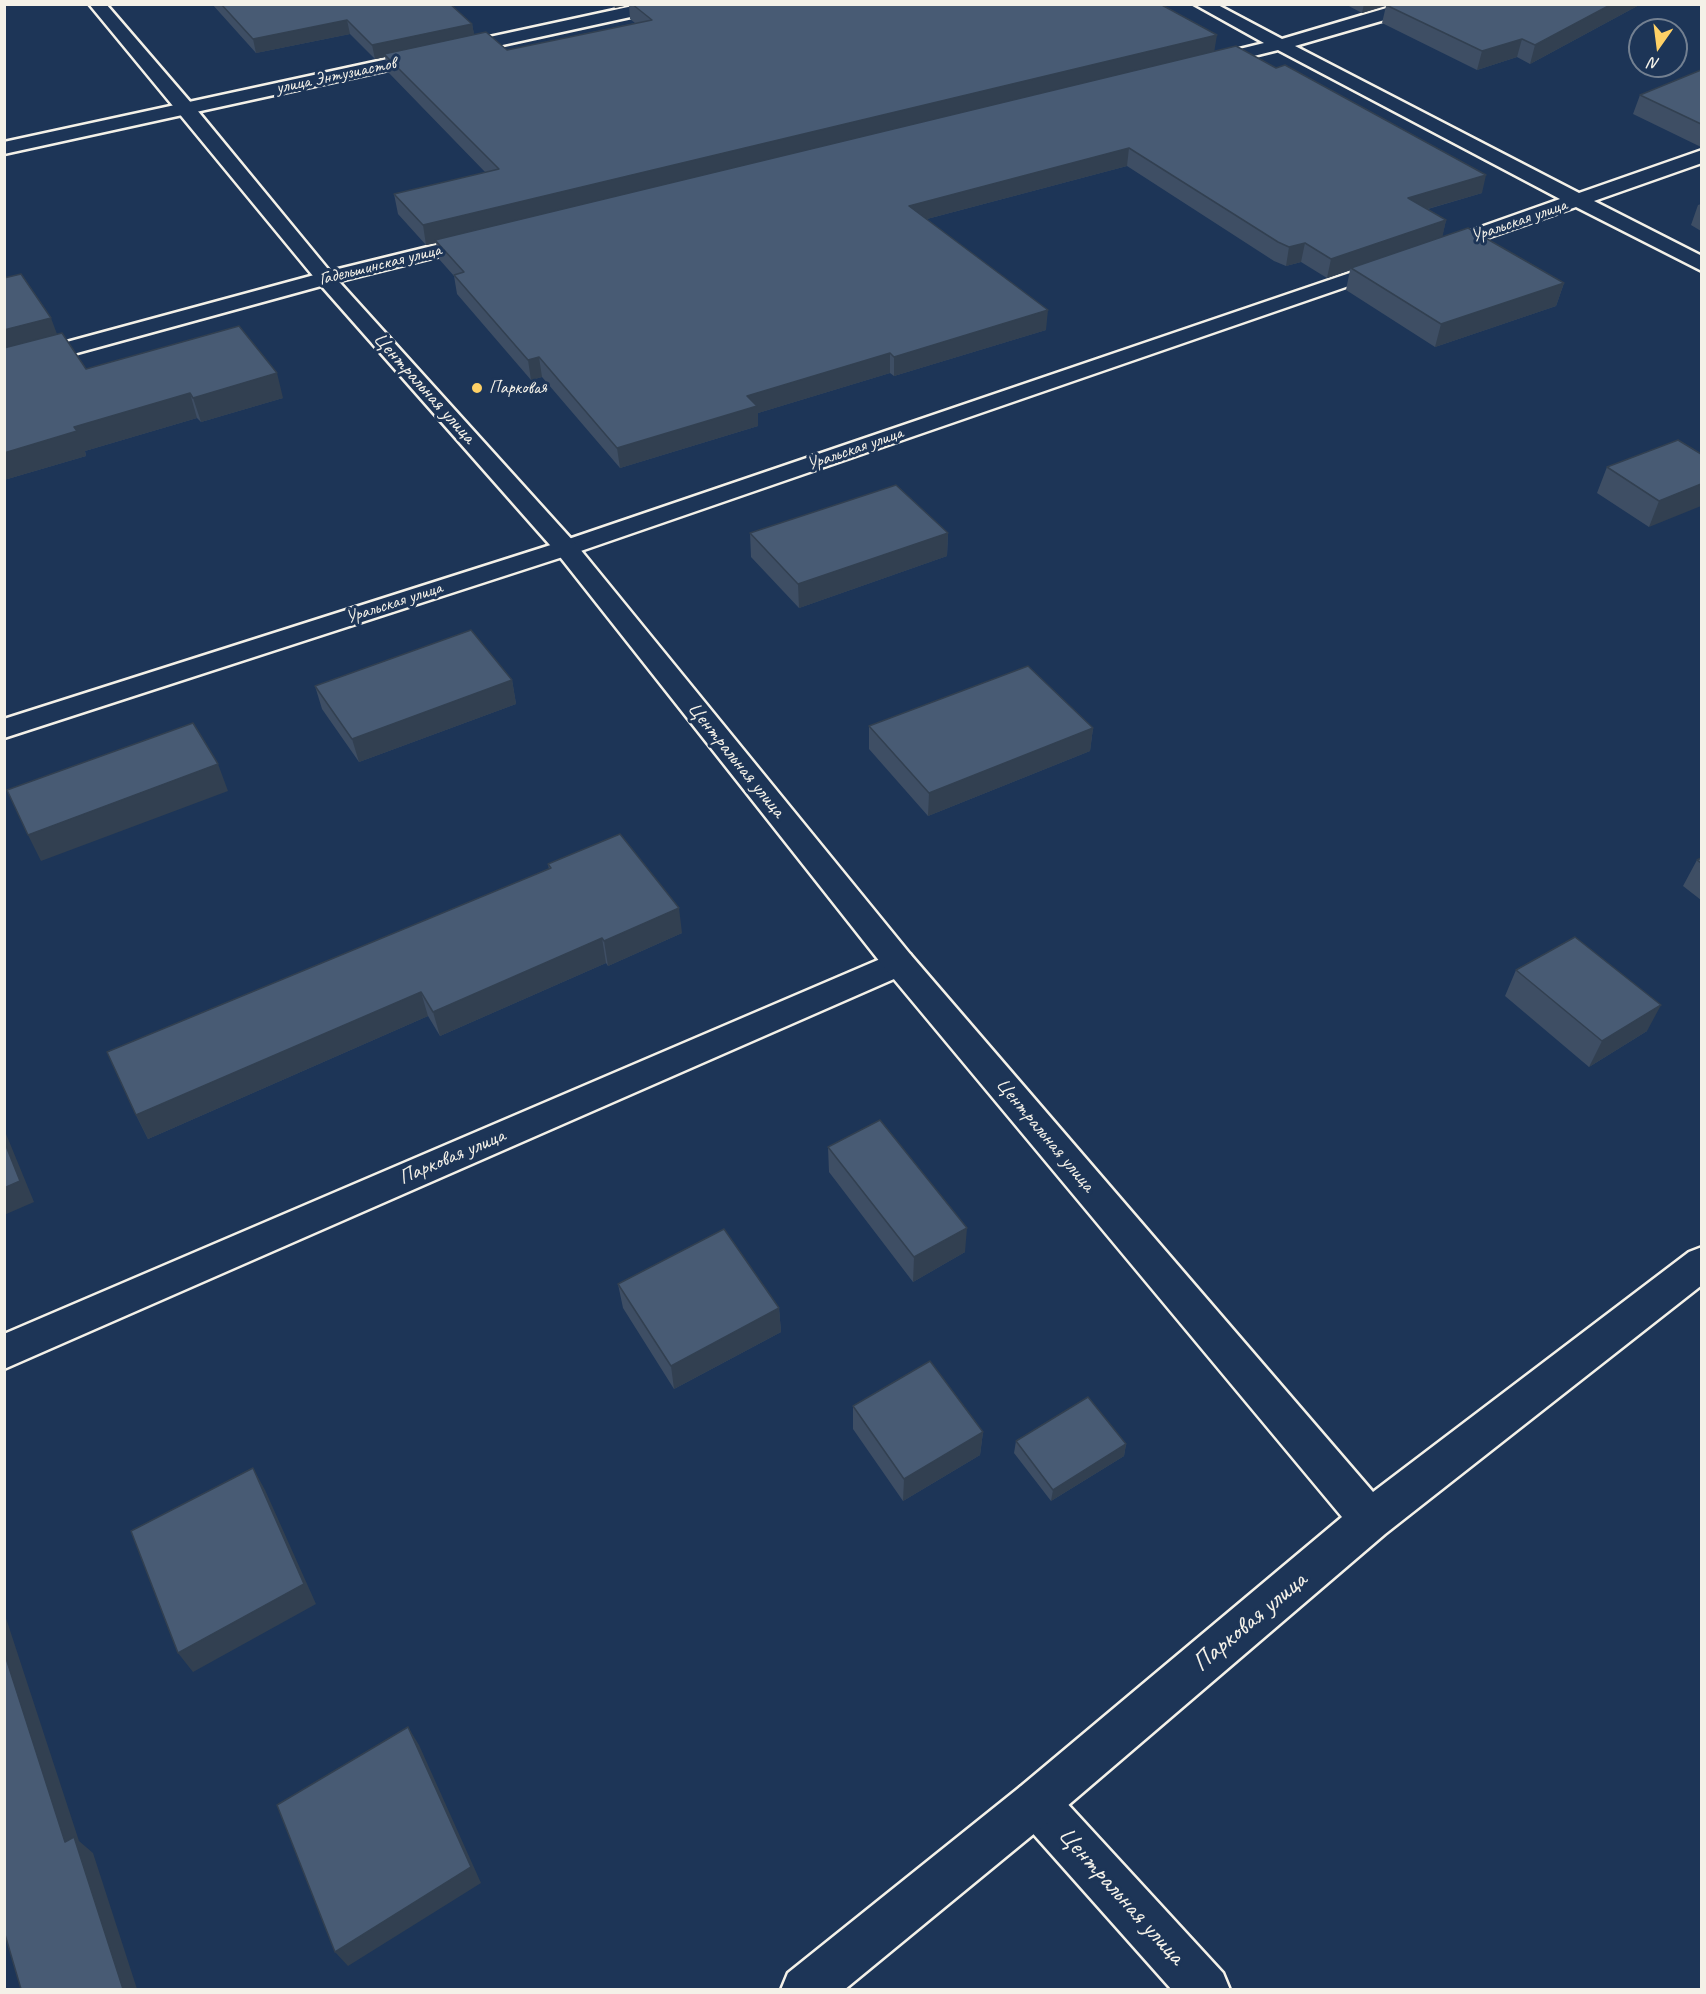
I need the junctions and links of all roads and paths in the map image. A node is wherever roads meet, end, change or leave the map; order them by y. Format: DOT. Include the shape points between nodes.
graph roads {
  1 [pos="97,4"];
  2 [pos="667,4"];
  3 [pos="1202,4"];
  4 [pos="1420,4"];
  5 [pos="1283,44"];
  6 [pos="1190,67"];
  7 [pos="186,108"];
  8 [pos="4,148"];
  9 [pos="1701,156"];
  10 [pos="1579,201"];
  11 [pos="498,236"];
  12 [pos="1701,265"];
  13 [pos="325,278"];
  14 [pos="4,366"];
  15 [pos="566,548"];
  16 [pos="4,729"];
  17 [pos="899,963"];
  18 [pos="1701,1263"];
  19 [pos="4,1352"];
  20 [pos="1370,1520"];
  21 [pos="1036,1803"];
  22 [pos="805,1989"];
  23 [pos="1206,1989"];
  1 -- 7 [label="street, Центральная улица"];
  2 -- 7 [label="street, улица Энтузиастов"];
  3 -- 5 [label="street"];
  4 -- 5 [label="street"];
  5 -- 6 [label="street"];
  5 -- 10 [label="street"];
  7 -- 8 [label="street, улица Энтузиастов"];
  7 -- 13 [label="street, Центральная улица"];
  9 -- 10 [label="street, Уральская улица"];
  10 -- 12 [label="street"];
  10 -- 15 [label="street, Уральская улица"];
  11 -- 13 [label="street, Гадельшинская улица"];
  13 -- 14 [label="street, Гадельшинская улица"];
  13 -- 15 [label="street, Центральная улица"];
  15 -- 16 [label="street, Уральская улица"];
  15 -- 17 [label="street, Центральная улица"];
  17 -- 19 [label="street, Парковая улица"];
  17 -- 20 [label="street, Центральная улица"];
  18 -- 20 [label="street, Парковая улица"];
  20 -- 21 [label="street, Парковая улица"];
  21 -- 22 [label="street, Парковая улица"];
  21 -- 23 [label="street, Центральная улица"];
}
